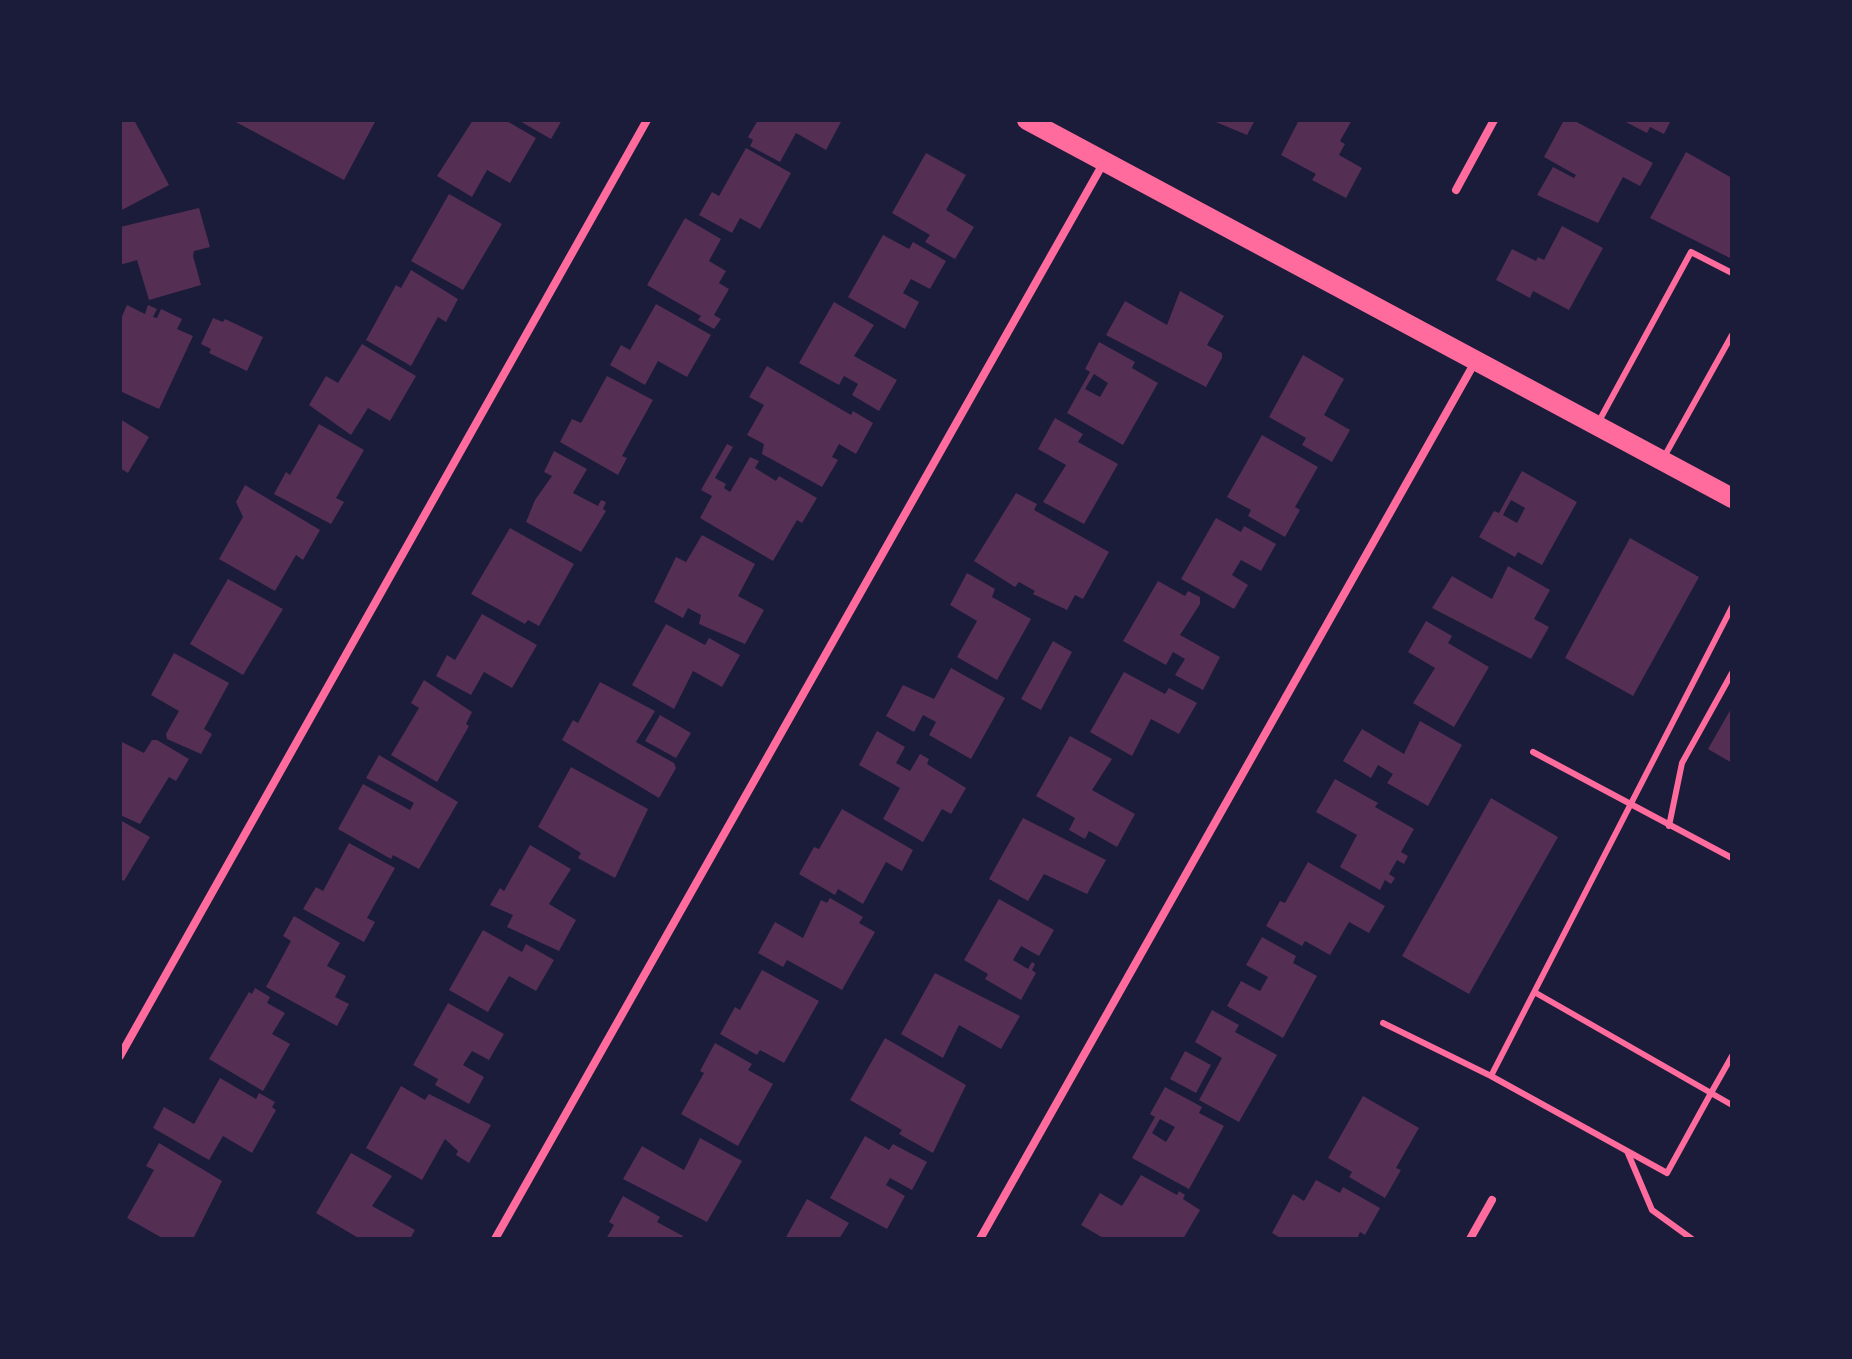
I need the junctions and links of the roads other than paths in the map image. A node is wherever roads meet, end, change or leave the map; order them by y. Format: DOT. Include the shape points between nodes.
graph roads {
  1 [pos="647,120"];
  2 [pos="1027,120"];
  3 [pos="1494,120"];
  4 [pos="1104,162"];
  5 [pos="1456,190"];
  6 [pos="1732,273"];
  7 [pos="1732,335"];
  8 [pos="1476,362"];
  9 [pos="1596,426"];
  10 [pos="1662,461"];
  11 [pos="1732,498"];
  12 [pos="1732,607"];
  13 [pos="1732,673"];
  14 [pos="1533,752"];
  15 [pos="1631,807"];
  16 [pos="1669,826"];
  17 [pos="1732,858"];
  18 [pos="1536,993"];
  19 [pos="1383,1023"];
  20 [pos="120,1056"];
  21 [pos="1732,1056"];
  22 [pos="1491,1076"];
  23 [pos="1711,1093"];
  24 [pos="1732,1105"];
  25 [pos="1627,1151"];
  26 [pos="1492,1200"];
  27 [pos="495,1239"];
  28 [pos="980,1239"];
  29 [pos="1470,1239"];
  30 [pos="1692,1239"];
  1 -- 20 [label="street"];
  2 -- 4 [label="main road"];
  3 -- 5 [label="street"];
  4 -- 8 [label="main road"];
  4 -- 27 [label="street"];
  6 -- 9 [label="lane" via="1691,252"];
  7 -- 10 [label="lane"];
  8 -- 9 [label="main road"];
  8 -- 28 [label="street"];
  9 -- 10 [label="main road"];
  10 -- 11 [label="main road"];
  12 -- 15 [label="lane"];
  13 -- 16 [label="lane" via="1682,763"];
  14 -- 15 [label="lane"];
  15 -- 16 [label="lane"];
  15 -- 18 [label="lane"];
  16 -- 17 [label="lane"];
  18 -- 22 [label="lane"];
  18 -- 23 [label="lane"];
  19 -- 22 [label="lane"];
  21 -- 23 [label="lane"];
  22 -- 25 [label="lane"];
  23 -- 24 [label="lane"];
  23 -- 25 [label="lane" via="1667,1173"];
  25 -- 30 [label="lane" via="1652,1210"];
  26 -- 29 [label="street"];
}
